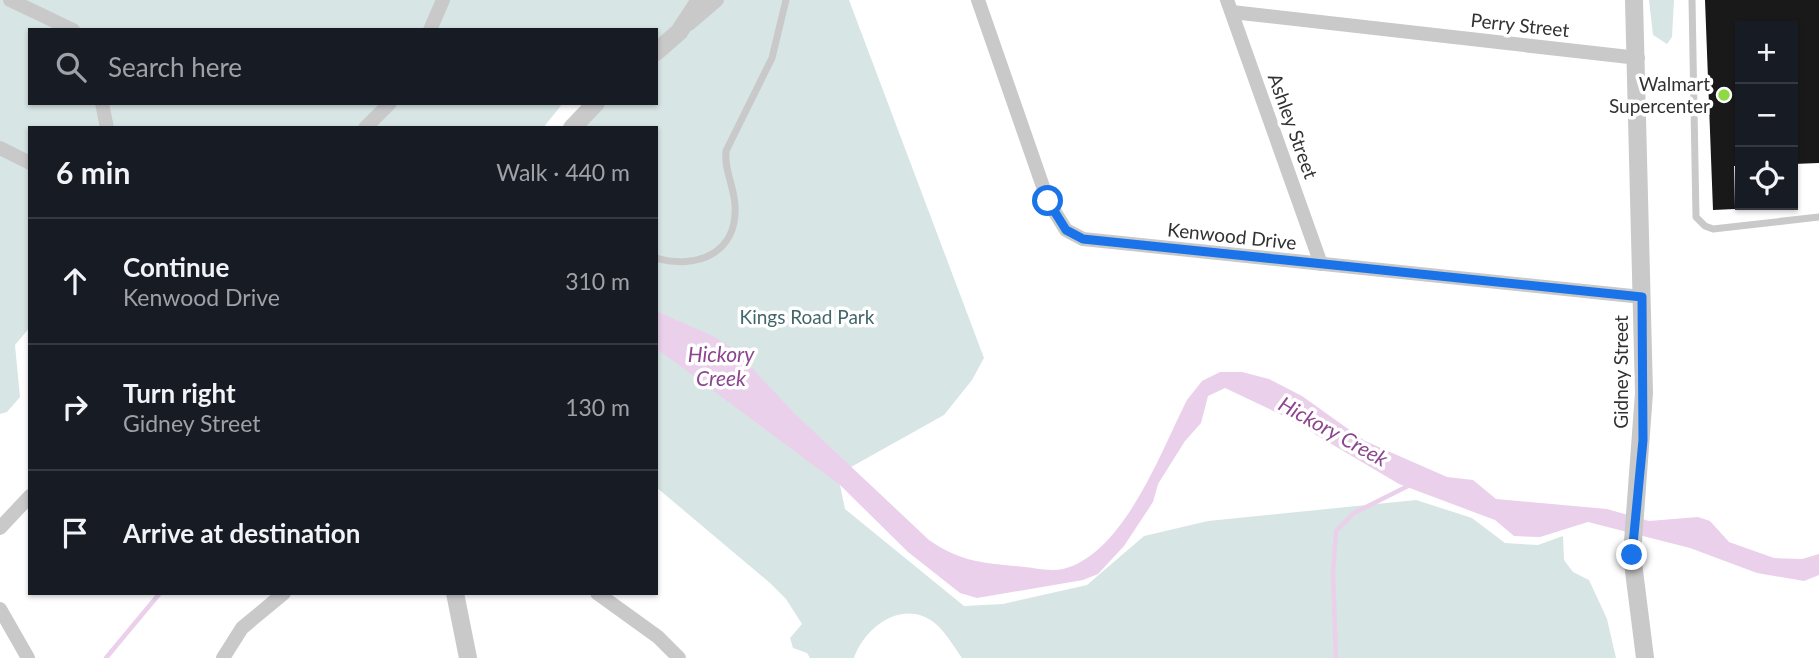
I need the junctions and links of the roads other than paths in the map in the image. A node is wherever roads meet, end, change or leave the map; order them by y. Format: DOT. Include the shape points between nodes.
graph roads {
  1 [pos="10,0"];
  2 [pos="443,0"];
  3 [pos="700,0"];
  4 [pos="717,0"];
  5 [pos="786,0"];
  6 [pos="978,0"];
  7 [pos="1634,0"];
  8 [pos="1692,0"];
  9 [pos="1230,6"];
  10 [pos="69,28"];
  11 [pos="431,28"];
  12 [pos="678,32"];
  13 [pos="658,50"];
  14 [pos="1637,58"];
  15 [pos="102,105"];
  16 [pos="388,105"];
  17 [pos="594,105"];
  18 [pos="107,126"];
  19 [pos="367,126"];
  20 [pos="574,126"];
  21 [pos="0,148"];
  22 [pos="28,162"];
  23 [pos="1819,217"];
  24 [pos="658,258"];
  25 [pos="1321,264"];
  26 [pos="1642,297"];
  27 [pos="28,498"];
  28 [pos="0,528"];
  29 [pos="282,595"];
  30 [pos="455,595"];
  31 [pos="600,595"];
  32 [pos="0,609"];
  33 [pos="28,658"];
  34 [pos="223,658"];
  35 [pos="468,658"];
  36 [pos="679,658"];
  37 [pos="1646,658"];
  1 -- 10 [label="street"];
  2 -- 11 [label="street"];
  3 -- 12 [label="street"];
  4 -- 12 [label="street"];
  5 -- 24 [label="lane" via="772,58 726,151 735,203 731,234 714,253 693,263"];
  6 -- 25 [label="street, Kenwood Drive" via="1048,201 1066,230 1093,240"];
  7 -- 14 [label="street, Gidney Street"];
  8 -- 23 [label="lane" via="1696,217 1713,229"];
  9 -- 14 [label="street, Perry Street"];
  9 -- 25 [label="street, Ashley Street"];
  12 -- 13 [label="street"];
  14 -- 26 [label="street, Gidney Street"];
  15 -- 18 [label="street"];
  16 -- 19 [label="street"];
  17 -- 20 [label="street"];
  21 -- 22 [label="street"];
  25 -- 26 [label="street, Kenwood Drive"];
  26 -- 37 [label="street, Gidney Street" via="1643,440 1632,555"];
  27 -- 28 [label="street"];
  29 -- 34 [label="street" via="242,628"];
  30 -- 35 [label="street"];
  31 -- 36 [label="street"];
  32 -- 33 [label="street"];
}
